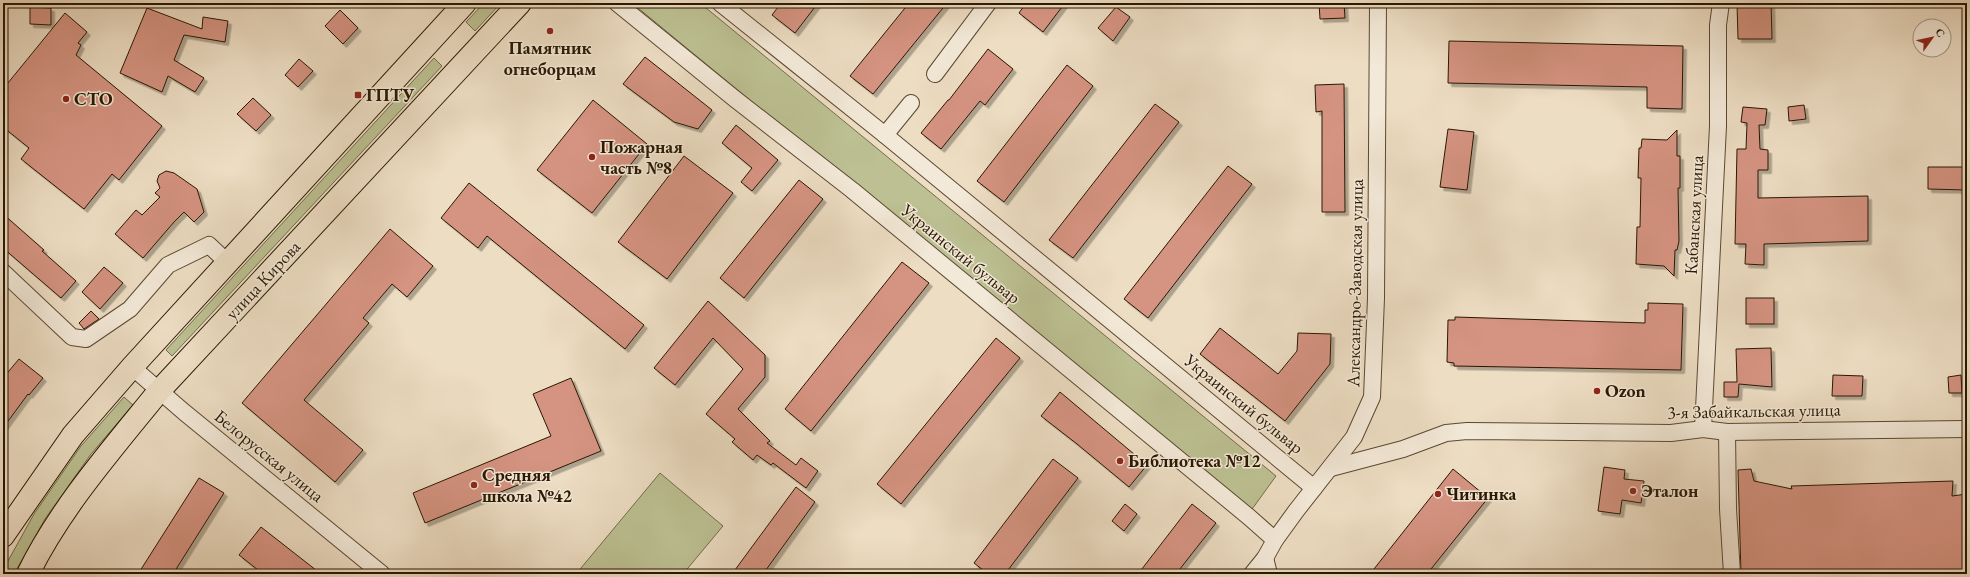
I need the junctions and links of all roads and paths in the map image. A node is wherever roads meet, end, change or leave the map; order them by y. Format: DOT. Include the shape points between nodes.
graph roads {
  1 [pos="465,3"];
  2 [pos="520,3"];
  3 [pos="618,3"];
  4 [pos="720,3"];
  5 [pos="988,3"];
  6 [pos="1378,3"];
  7 [pos="1721,3"];
  8 [pos="935,74"];
  9 [pos="911,103"];
  10 [pos="885,135"];
  11 [pos="227,262"];
  12 [pos="3,272"];
  13 [pos="132,367"];
  14 [pos="159,391"];
  15 [pos="1967,428"];
  16 [pos="1703,429"];
  17 [pos="1727,432"];
  18 [pos="1331,468"];
  19 [pos="1314,488"];
  20 [pos="3,536"];
  21 [pos="1275,540"];
  22 [pos="1265,558"];
  23 [pos="28,574"];
  24 [pos="382,574"];
  25 [pos="1252,574"];
  26 [pos="1269,574"];
  27 [pos="1732,574"];
  1 -- 11 [label="main road"];
  2 -- 14 [label="main road, улица Кирова"];
  3 -- 21 [label="street, Украинский бульвар" via="852,190"];
  4 -- 10 [label="street, Украинский бульвар"];
  5 -- 8 [label="street"];
  6 -- 18 [label="street, Александро-Заводская улица" via="1376,298 1372,397 1354,437"];
  7 -- 16 [label="street, Кабанская улица" via="1718,25 1718,126"];
  9 -- 10 [label="street"];
  10 -- 19 [label="street, Украинский бульвар"];
  11 -- 12 [label="street" via="209,245 168,265 130,309 86,338 72,337"];
  11 -- 13 [label="main road"];
  13 -- 14 [label="street, Белорусская улица"];
  13 -- 20 [label="main road" via="73,435"];
  14 -- 23 [label="main road, улица Кирова" via="76,496"];
  14 -- 24 [label="street, Белорусская улица"];
  15 -- 17 [label="street, 3-я Забайкальская улица"];
  16 -- 17 [label="street, 3-я Забайкальская улица"];
  16 -- 18 [label="street, 3-я Забайкальская улица" via="1671,433 1446,433 1403,449"];
  17 -- 27 [label="street"];
  18 -- 19 [label="street, Александро-Заводская улица"];
  19 -- 21 [label="street, Александро-Заводская улица"];
  21 -- 22 [label="street, Александро-Заводская улица"];
  22 -- 25 [label="street, Александро-Заводская улица"];
  22 -- 26 [label="street"];
}
